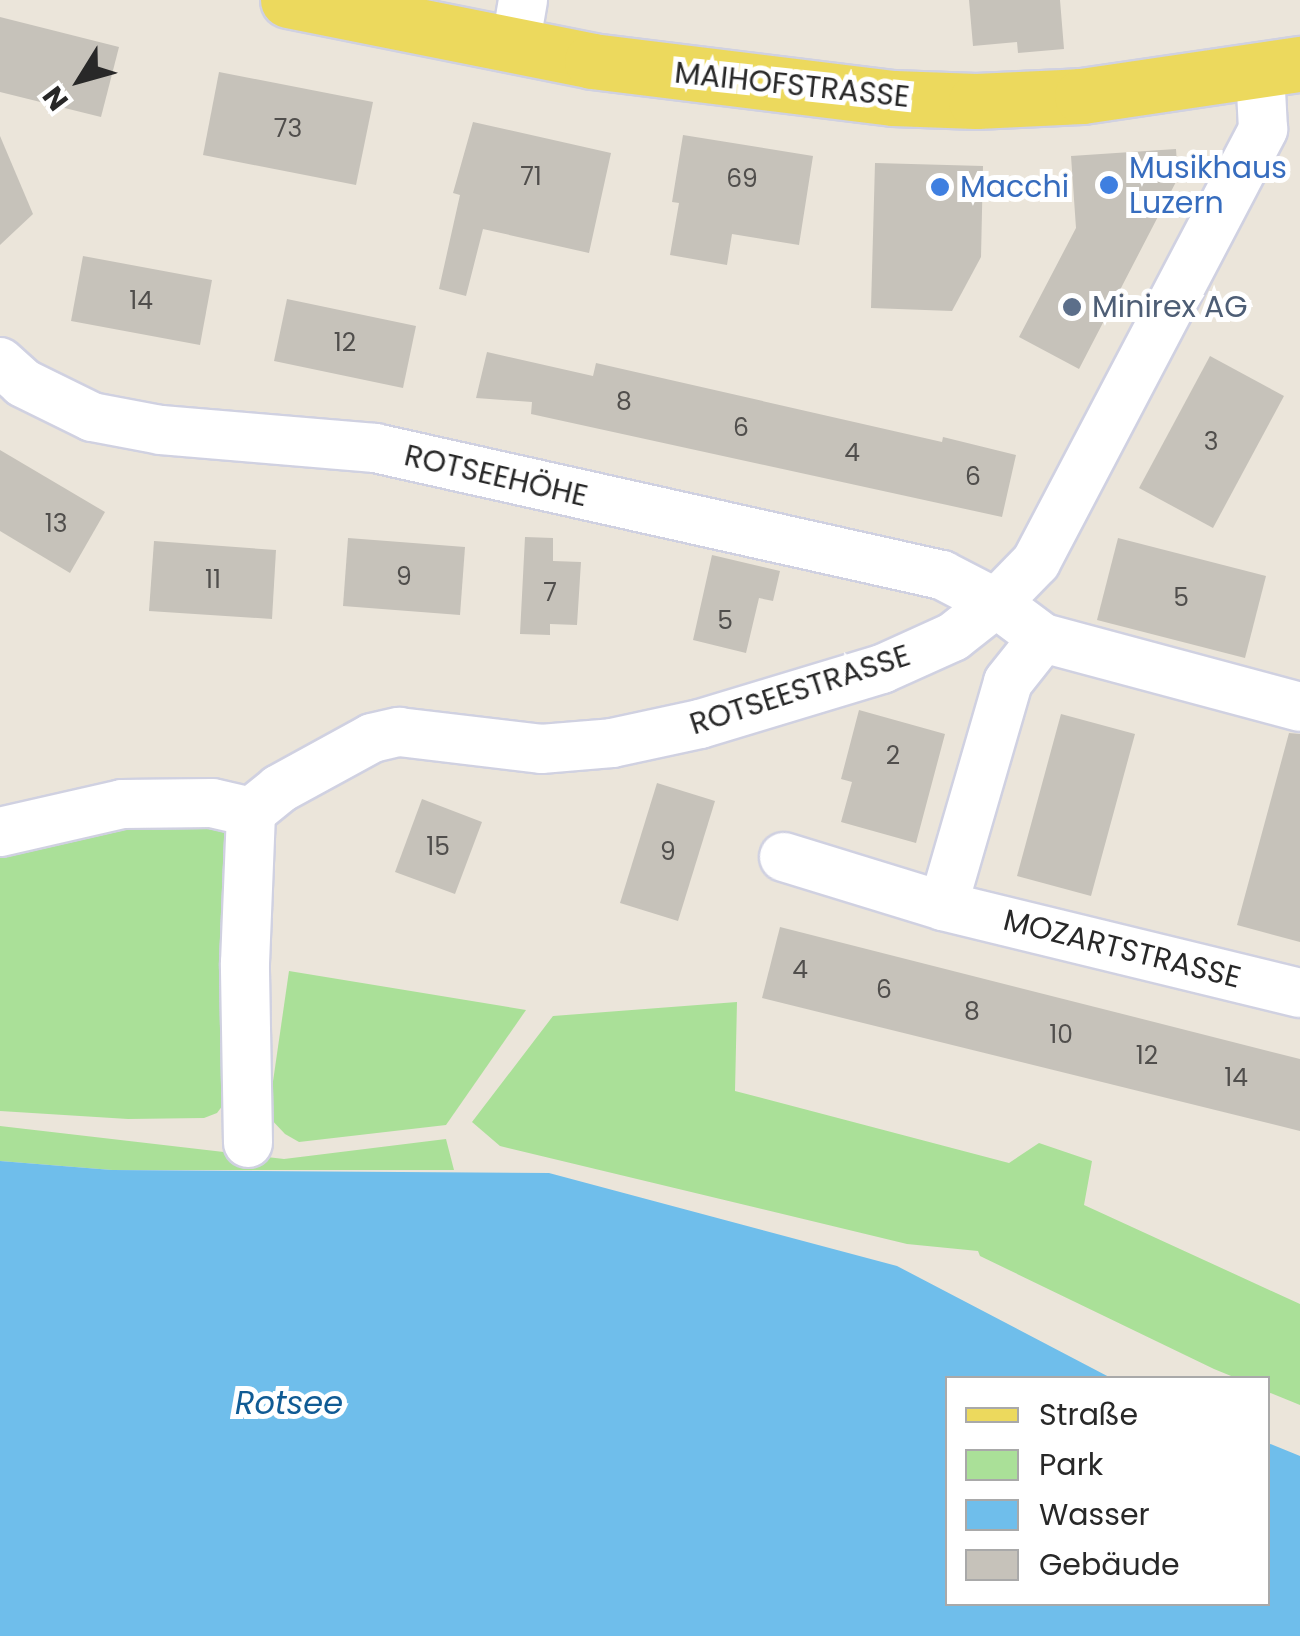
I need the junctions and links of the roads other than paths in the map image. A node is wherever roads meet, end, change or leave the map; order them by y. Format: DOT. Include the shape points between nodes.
graph roads {
  1 [pos="288,0"];
  2 [pos="519,24"];
  3 [pos="1280,68"];
  4 [pos="0,362"];
  5 [pos="996,603"];
  6 [pos="1043,638"];
  7 [pos="1300,707"];
  8 [pos="251,812"];
  9 [pos="0,832"];
  10 [pos="784,857"];
  11 [pos="943,906"];
  12 [pos="1300,992"];
  13 [pos="248,1143"];
  1 -- 2 [label="main road, MAIHOFSTRASSE"];
  2 -- 3 [label="main road, MAIHOFSTRASSE" via="742,82 942,100 1082,96"];
  3 -- 5 [label="street, ROTSEESTRASSE" via="1263,129 1036,562"];
  4 -- 5 [label="street, ROTSEEHÖHE" via="23,383 92,417 161,430 375,448 942,576"];
  5 -- 6 [label="street, ROTSEEHÖHE"];
  5 -- 8 [label="street, ROTSEESTRASSE" via="953,637 882,670 700,724 612,743 540,748 399,732 372,738 279,789"];
  6 -- 7 [label="street"];
  6 -- 11 [label="street" via="1008,682"];
  8 -- 9 [label="street" via="212,803 122,804"];
  8 -- 13 [label="street"];
  10 -- 11 [label="street, MOZARTSTRASSE"];
  11 -- 12 [label="street, MOZARTSTRASSE"];
}
